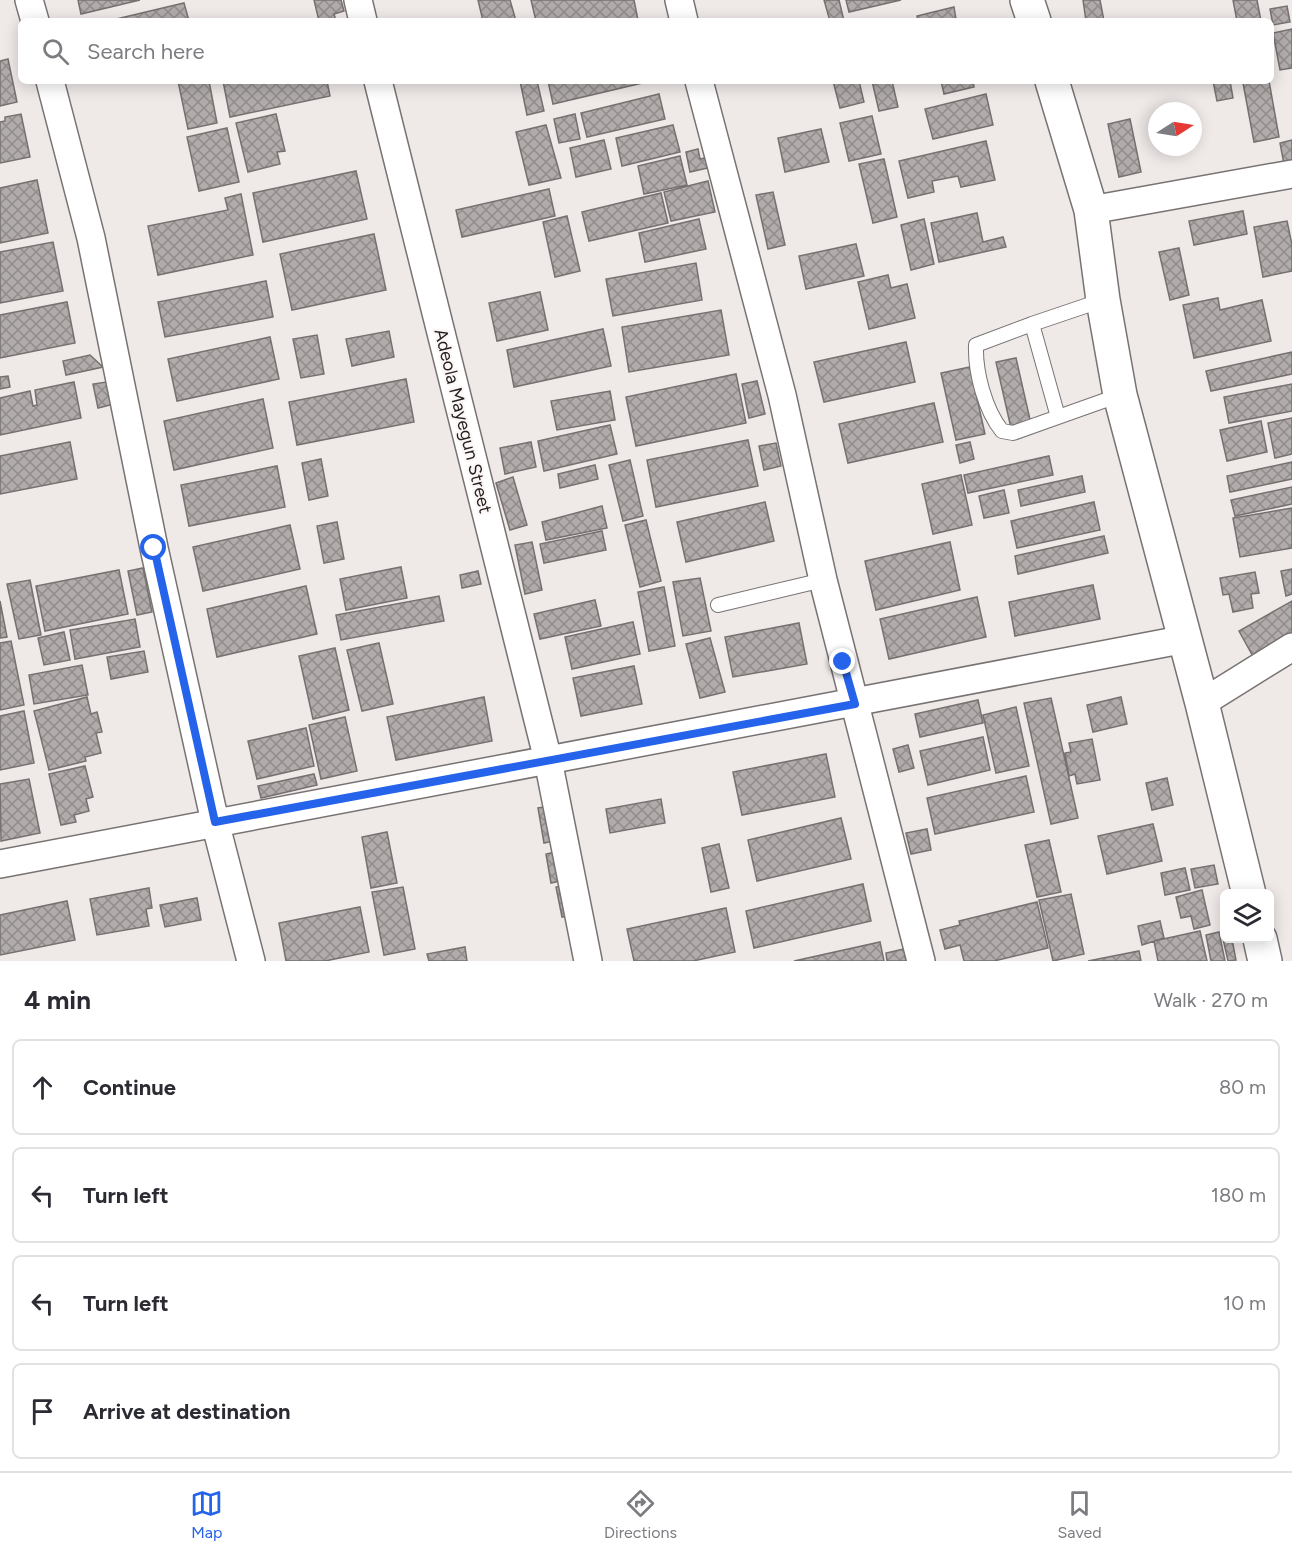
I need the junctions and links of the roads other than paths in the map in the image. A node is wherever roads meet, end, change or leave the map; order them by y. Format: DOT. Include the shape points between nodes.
graph roads {
  1 [pos="29,0"];
  2 [pos="358,0"];
  3 [pos="679,0"];
  4 [pos="1028,0"];
  5 [pos="34,18"];
  6 [pos="362,18"];
  7 [pos="683,18"];
  8 [pos="1033,18"];
  9 [pos="51,84"];
  10 [pos="379,84"];
  11 [pos="700,84"];
  12 [pos="1053,84"];
  13 [pos="1292,174"];
  14 [pos="1091,210"];
  15 [pos="1103,300"];
  16 [pos="1032,324"];
  17 [pos="1120,395"];
  18 [pos="1058,417"];
  19 [pos="823,580"];
  20 [pos="718,605"];
  21 [pos="1186,639"];
  22 [pos="1292,647"];
  23 [pos="1202,703"];
  24 [pos="855,704"];
  25 [pos="548,760"];
  26 [pos="215,822"];
  27 [pos="0,864"];
  28 [pos="1248,889"];
  29 [pos="1261,943"];
  30 [pos="251,961"];
  31 [pos="588,961"];
  32 [pos="921,961"];
  33 [pos="1265,961"];
  1 -- 5 [label="street"];
  2 -- 6 [label="street"];
  3 -- 7 [label="street"];
  4 -- 8 [label="street"];
  9 -- 26 [label="street" via="91,238"];
  10 -- 25 [label="street, Adeola Mayegun Street"];
  11 -- 19 [label="street" via="782,395"];
  12 -- 14 [label="street"];
  13 -- 14 [label="street"];
  14 -- 15 [label="street"];
  15 -- 16 [label="lane"];
  15 -- 17 [label="street"];
  16 -- 18 [label="lane"];
  16 -- 18 [label="lane" via="976,345 992,418 1002,431 1013,433"];
  17 -- 18 [label="lane"];
  17 -- 21 [label="street"];
  19 -- 20 [label="lane"];
  19 -- 24 [label="street"];
  21 -- 23 [label="street"];
  21 -- 24 [label="street"];
  22 -- 23 [label="street"];
  23 -- 28 [label="street"];
  24 -- 25 [label="street"];
  24 -- 32 [label="street"];
  25 -- 26 [label="street"];
  25 -- 31 [label="street, Adeola Mayegun Street"];
  26 -- 27 [label="street"];
  26 -- 30 [label="street"];
  29 -- 33 [label="street"];
}
